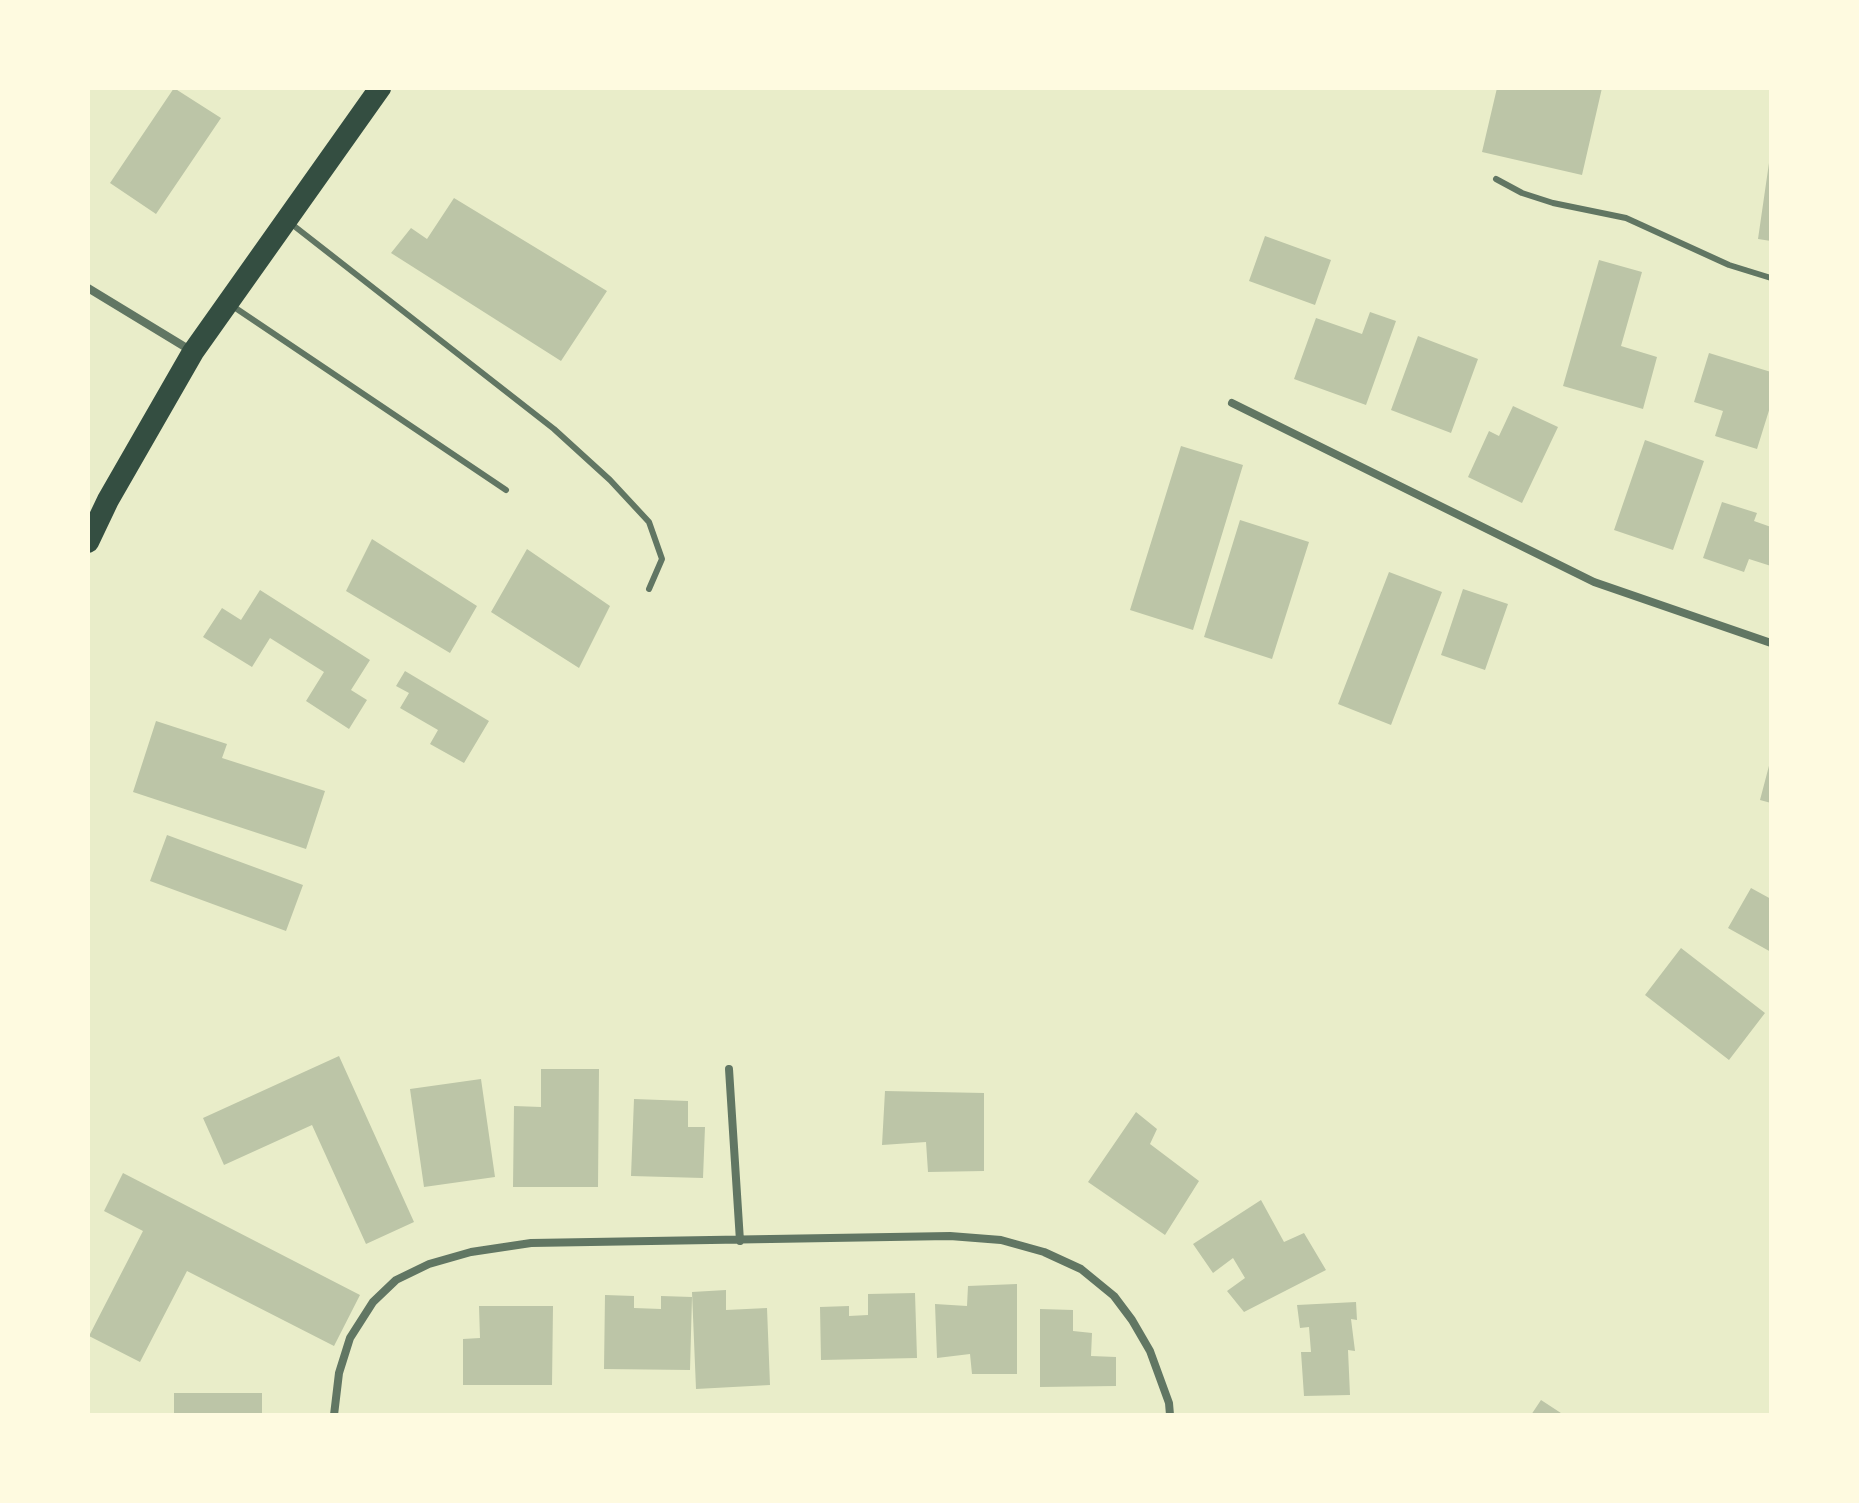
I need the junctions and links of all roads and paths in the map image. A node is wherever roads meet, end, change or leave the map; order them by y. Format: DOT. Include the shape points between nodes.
graph roads {
  1 [pos="380,88"];
  2 [pos="1496,179"];
  3 [pos="286,220"];
  4 [pos="1771,278"];
  5 [pos="88,288"];
  6 [pos="228,303"];
  7 [pos="193,352"];
  8 [pos="1232,403"];
  9 [pos="506,490"];
  10 [pos="88,542"];
  11 [pos="649,589"];
  12 [pos="1771,643"];
  13 [pos="729,1069"];
  14 [pos="740,1241"];
  15 [pos="334,1415"];
  16 [pos="1170,1415"];
  1 -- 3 [label="highway"];
  2 -- 4 [label="lane" via="1553,203 1626,218 1729,265"];
  3 -- 6 [label="highway"];
  3 -- 11 [label="lane" via="554,429 610,480 649,522 662,559"];
  5 -- 7 [label="street"];
  6 -- 7 [label="highway"];
  6 -- 9 [label="lane"];
  7 -- 10 [label="highway"];
  8 -- 12 [label="street" via="1594,582"];
  13 -- 14 [label="street"];
  14 -- 15 [label="street" via="531,1243 429,1264 396,1280 373,1302 350,1338"];
  14 -- 16 [label="street" via="950,1236 1001,1240 1044,1252 1081,1269 1114,1296 1150,1351"];
}
